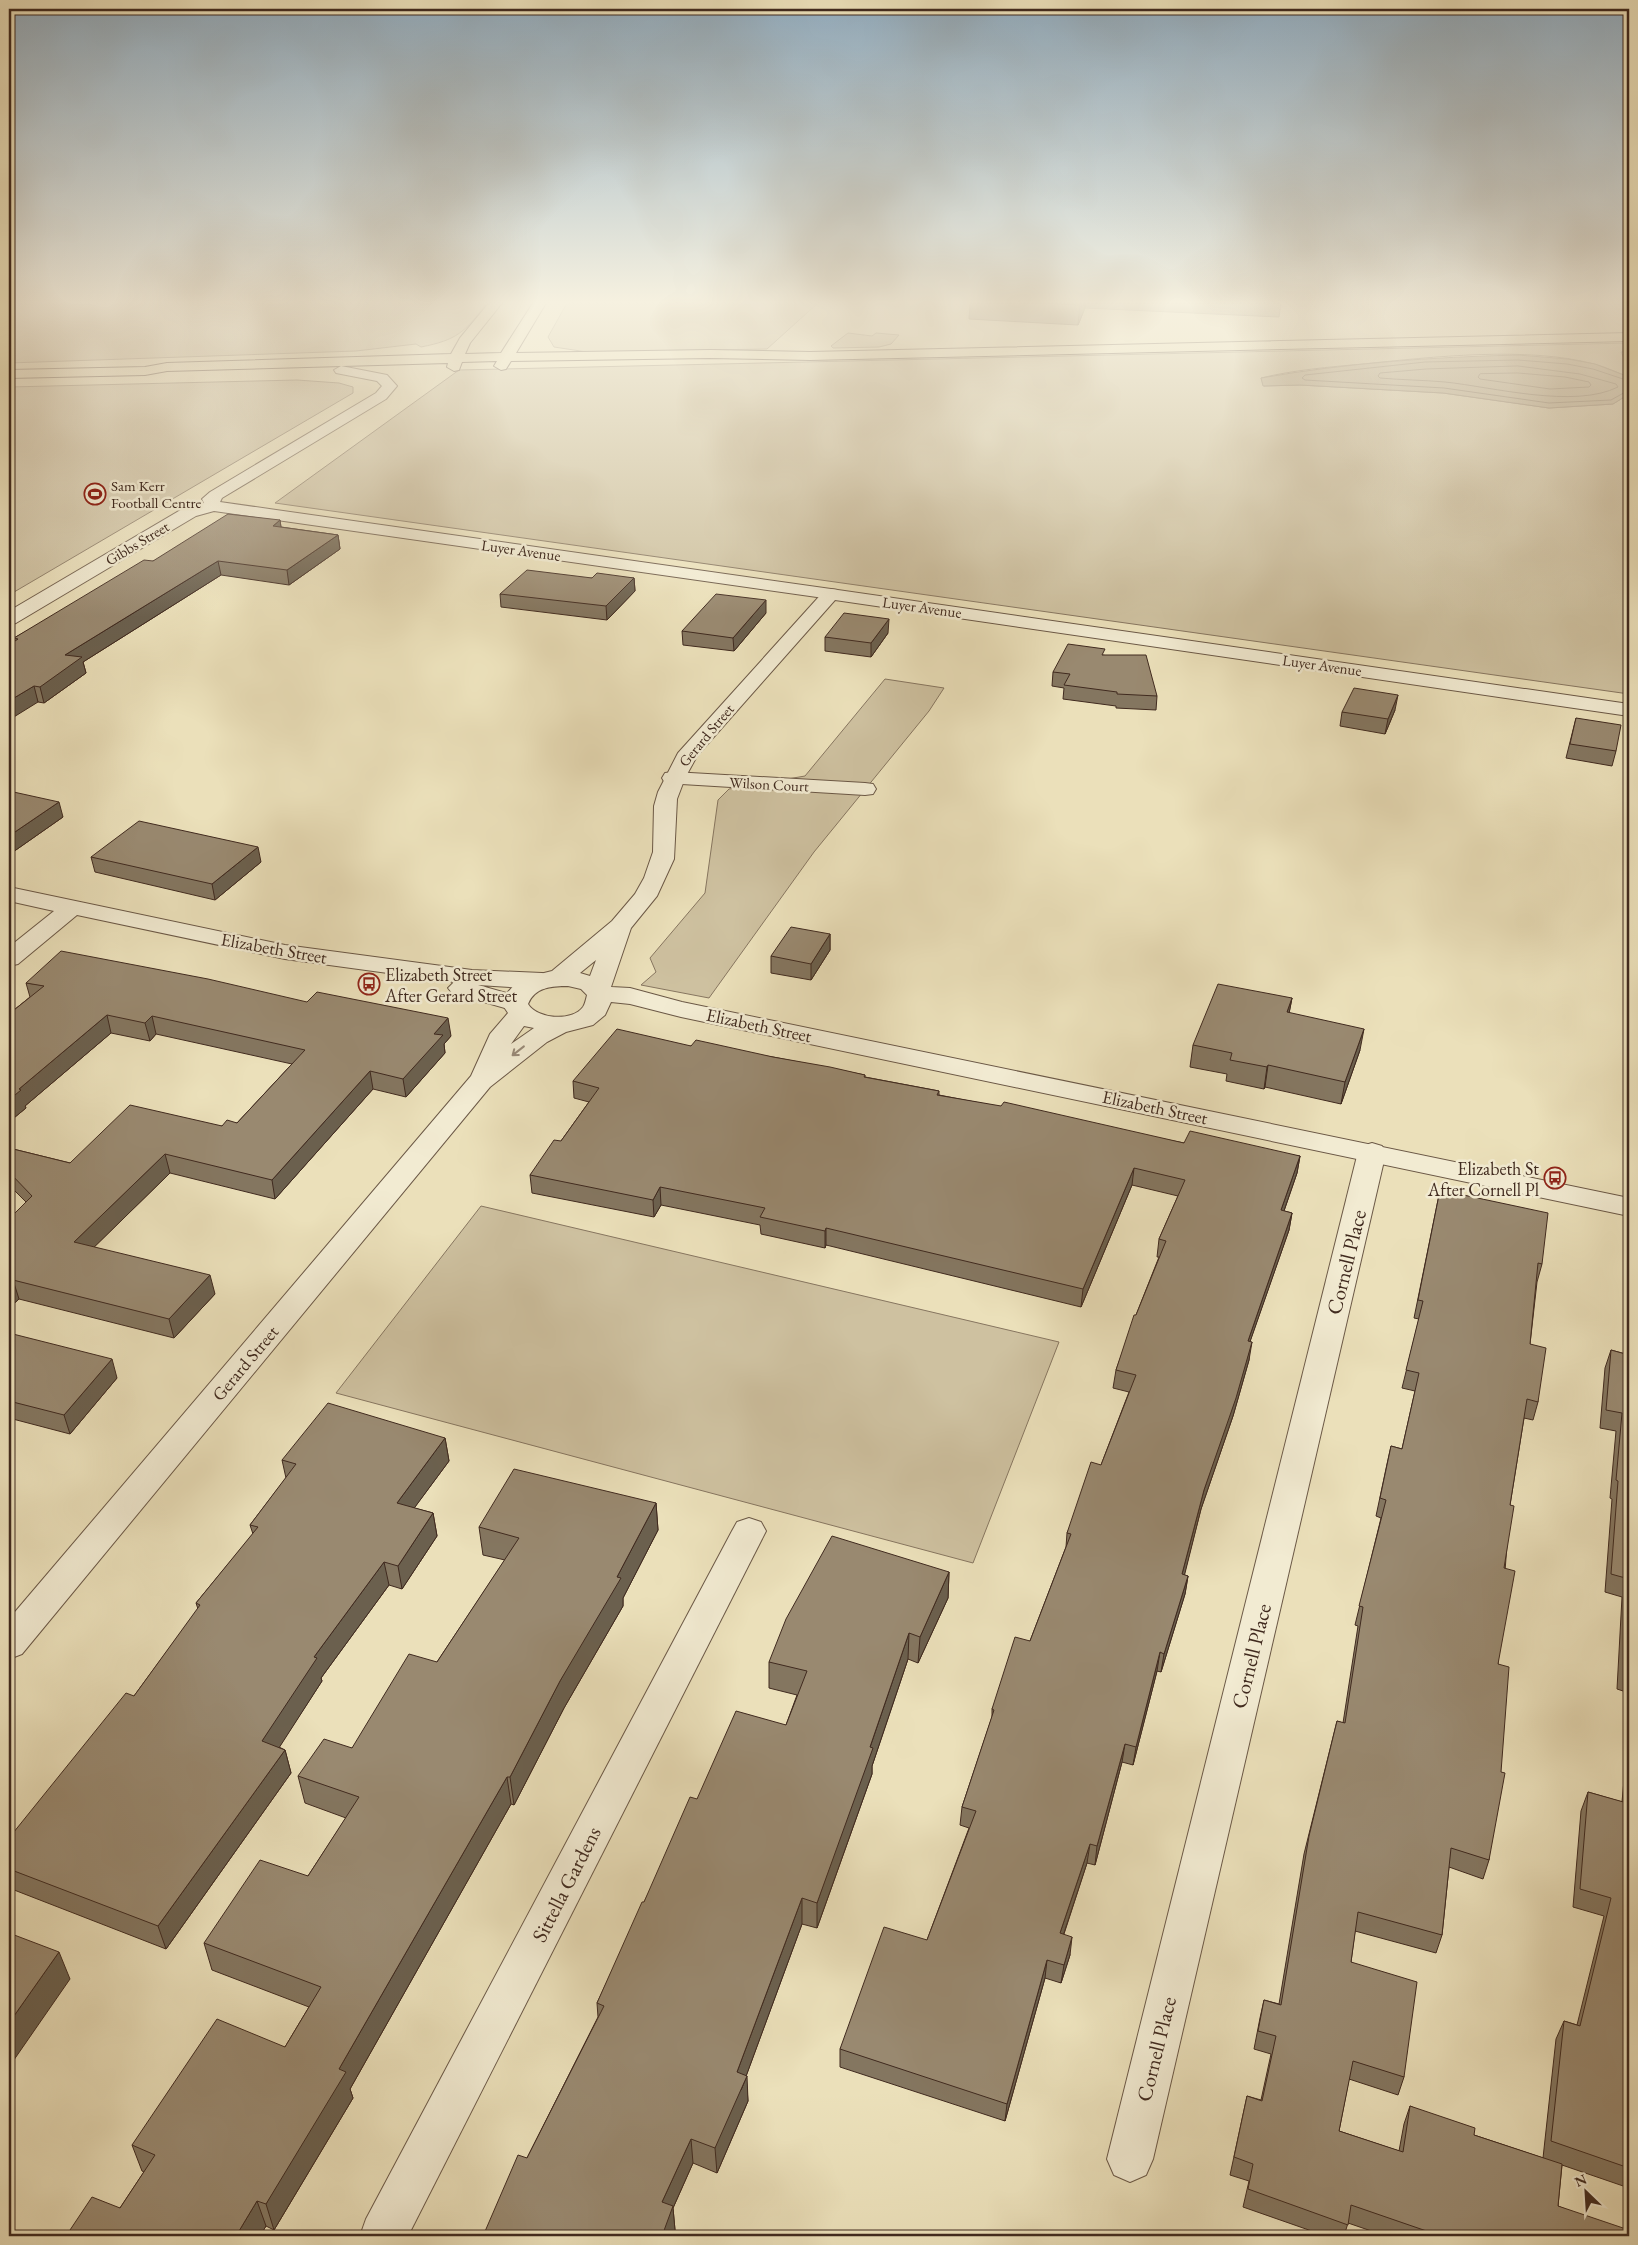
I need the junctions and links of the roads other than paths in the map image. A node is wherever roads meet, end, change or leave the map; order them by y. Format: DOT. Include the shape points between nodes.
graph roads {
  1 [pos="361,408"];
  2 [pos="214,506"];
  3 [pos="831,594"];
  4 [pos="9,619"];
  5 [pos="1629,710"];
  6 [pos="672,778"];
  7 [pos="865,789"];
  8 [pos="9,894"];
  9 [pos="9,910"];
  10 [pos="65,914"];
  11 [pos="620,927"];
  12 [pos="9,959"];
  13 [pos="550,979"];
  14 [pos="598,998"];
  15 [pos="518,1009"];
  16 [pos="559,1025"];
  17 [pos="480,1081"];
  18 [pos="1372,1152"];
  19 [pos="1629,1207"];
  20 [pos="749,1531"];
  21 [pos="9,1644"];
  22 [pos="1130,2159"];
  23 [pos="383,2236"];
  1 -- 2 [label="street" via="216,495 210,500"];
  2 -- 3 [label="street, Luyer Avenue"];
  2 -- 4 [label="street, Gibbs Street" via="190,512"];
  3 -- 5 [label="street, Luyer Avenue"];
  3 -- 6 [label="street, Gerard Street" via="688,754"];
  6 -- 7 [label="street, Wilson Court"];
  6 -- 11 [label="street, Gerard Street" via="666,806 667,833 663,859 641,902"];
  8 -- 10 [label="street, Elizabeth Street"];
  9 -- 10 [label="street, Elizabeth Street"];
  10 -- 12 [label="street"];
  10 -- 13 [label="street, Elizabeth Street" via="285,952 472,977"];
  10 -- 15 [label="street, Elizabeth Street" via="274,965 466,989"];
  11 -- 13 [label="street, Gerard Street"];
  11 -- 14 [label="street, Gerard Street"];
  13 -- 14 [label="street, Elizabeth Street" via="581,980"];
  13 -- 15 [label="street, Gerard Street" via="524,990"];
  14 -- 16 [label="street" via="581,1020"];
  14 -- 18 [label="street, Elizabeth Street" via="681,1009"];
  15 -- 16 [label="street, Elizabeth Street" via="536,1023"];
  15 -- 17 [label="street, Gerard Street"];
  16 -- 17 [label="street, Gerard Street, one-way" via="538,1036"];
  17 -- 21 [label="street, Gerard Street"];
  18 -- 19 [label="street, Elizabeth Street"];
  18 -- 22 [label="street, Cornell Place"];
  20 -- 23 [label="street, Sittella Gardens"];
}
